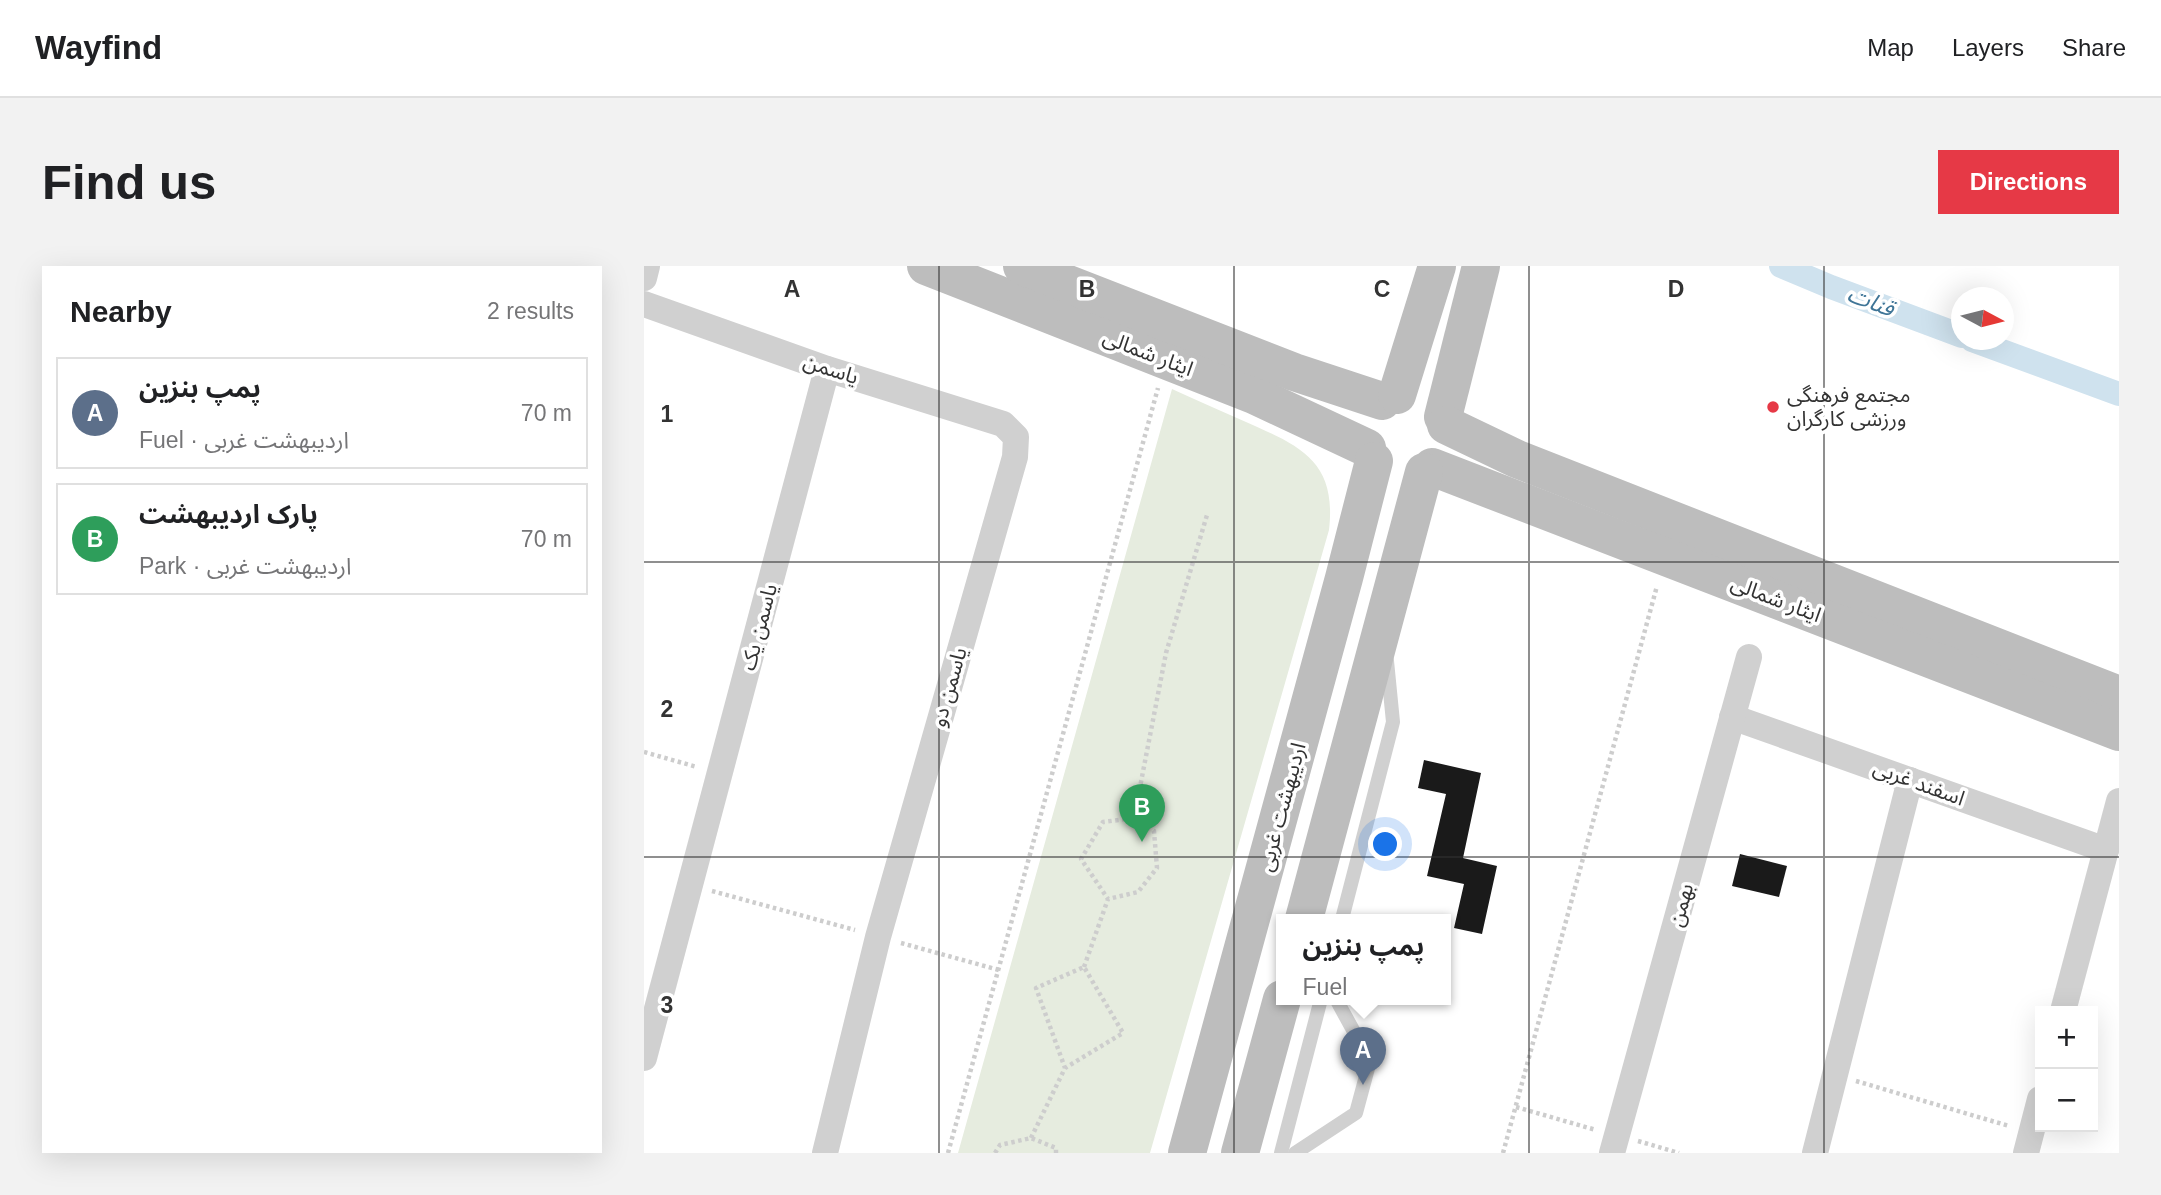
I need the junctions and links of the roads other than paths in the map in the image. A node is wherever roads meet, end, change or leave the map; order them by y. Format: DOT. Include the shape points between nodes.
graph roads {
  1 [pos="648,266"];
  2 [pos="926,266"];
  3 [pos="1022,266"];
  4 [pos="1437,266"];
  5 [pos="1481,266"];
  6 [pos="644,278"];
  7 [pos="644,304"];
  8 [pos="827,369"];
  9 [pos="1390,398"];
  10 [pos="1445,421"];
  11 [pos="1016,437"];
  12 [pos="1371,454"];
  13 [pos="1428,469"];
  14 [pos="1383,626"];
  15 [pos="1749,657"];
  16 [pos="2119,695"];
  17 [pos="1732,717"];
  18 [pos="2119,732"];
  19 [pos="1910,780"];
  20 [pos="2119,801"];
  21 [pos="2106,850"];
  22 [pos="1305,914"];
  23 [pos="1343,914"];
  24 [pos="1280,1005"];
  25 [pos="1319,1005"];
  26 [pos="1338,1005"];
  27 [pos="2064,1006"];
  28 [pos="644,1058"];
  29 [pos="2035,1119"];
  30 [pos="2029,1143"];
  31 [pos="825,1153"];
  32 [pos="1187,1153"];
  33 [pos="1240,1153"];
  34 [pos="1281,1153"];
  35 [pos="1295,1153"];
  36 [pos="1612,1153"];
  37 [pos="1815,1153"];
  1 -- 6 [label="street"];
  2 -- 12 [label="main road, ایثار شمالی" via="1254,395"];
  3 -- 9 [label="main road, ایثار شمالی" via="1294,372"];
  4 -- 9 [label="main road"];
  5 -- 10 [label="main road"];
  7 -- 8 [label="street, یاسمن"];
  8 -- 11 [label="street, یاسمن" via="1003,424"];
  8 -- 28 [label="street, یاسمن یک"];
  9 -- 10 [label="main road" via="1411,394 1424,398"];
  9 -- 12 [label="main road" via="1367,422 1365,435"];
  10 -- 13 [label="main road" via="1445,448"];
  10 -- 16 [label="main road, ایثار شمالی" via="1517,459"];
  11 -- 31 [label="street, یاسمن دو" via="1015,457 878,937"];
  12 -- 13 [label="main road" via="1382,468 1403,476"];
  12 -- 32 [label="main road, اردیبهشت غربی" via="1344,578"];
  13 -- 14 [label="main road"];
  13 -- 18 [label="main road, ایثار شمالی" via="1665,555"];
  14 -- 22 [label="main road"];
  14 -- 23 [label="lane" via="1393,722"];
  15 -- 17 [label="street, بهمن"];
  17 -- 19 [label="street, اسفند غربی"];
  17 -- 36 [label="street, بهمن"];
  19 -- 21 [label="street, اسفند غربی"];
  19 -- 37 [label="street"];
  20 -- 21 [label="street"];
  21 -- 27 [label="street"];
  24 -- 33 [label="main road"];
  25 -- 34 [label="lane"];
  26 -- 35 [label="lane" via="1370,1061 1356,1113"];
  29 -- 30 [label="street"];
}
